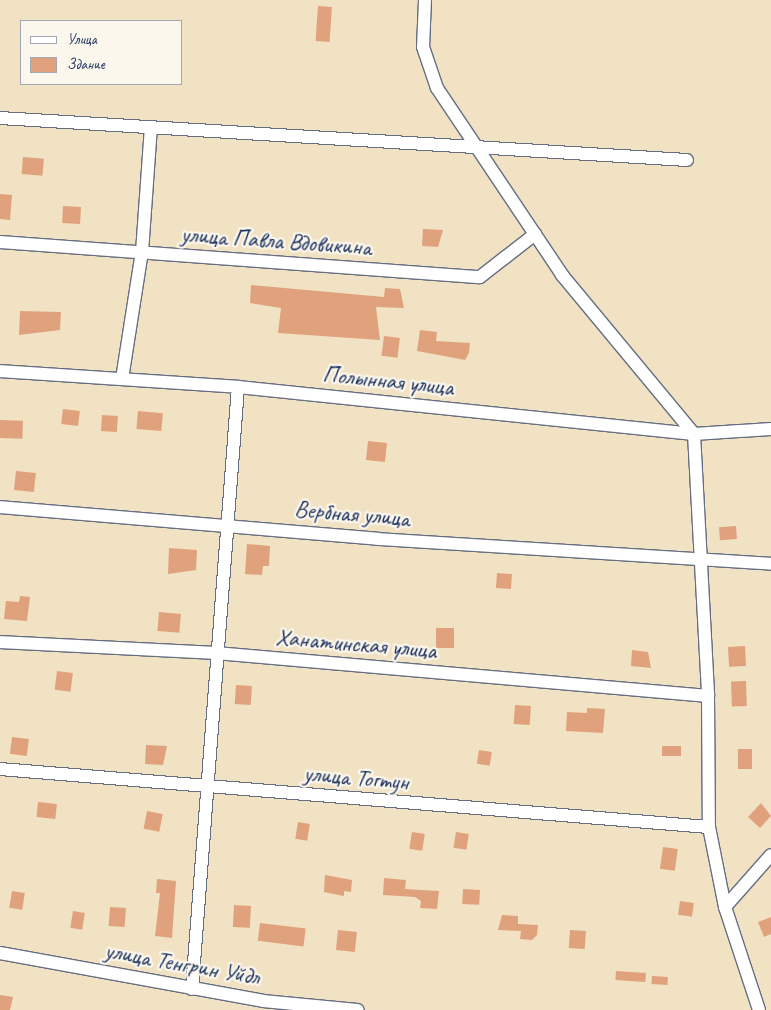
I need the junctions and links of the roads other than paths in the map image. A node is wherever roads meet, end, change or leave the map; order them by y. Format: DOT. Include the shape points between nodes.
graph roads {
  1 [pos="425,0"];
  2 [pos="0,118"];
  3 [pos="151,127"];
  4 [pos="479,148"];
  5 [pos="687,160"];
  6 [pos="535,234"];
  7 [pos="0,242"];
  8 [pos="142,252"];
  9 [pos="0,371"];
  10 [pos="122,379"];
  11 [pos="238,387"];
  12 [pos="771,429"];
  13 [pos="694,434"];
  14 [pos="0,507"];
  15 [pos="227,524"];
  16 [pos="700,560"];
  17 [pos="771,564"];
  18 [pos="0,642"];
  19 [pos="216,653"];
  20 [pos="708,696"];
  21 [pos="0,769"];
  22 [pos="208,787"];
  23 [pos="709,827"];
  24 [pos="771,855"];
  25 [pos="725,907"];
  26 [pos="0,953"];
  27 [pos="192,989"];
  28 [pos="262,1005"];
  29 [pos="358,1010"];
  30 [pos="758,1010"];
  1 -- 4 [label="street" via="426,65"];
  2 -- 3 [label="street"];
  3 -- 4 [label="street"];
  3 -- 8 [label="street"];
  4 -- 5 [label="street"];
  4 -- 6 [label="street"];
  6 -- 8 [label="street, улица Павла Вдовикина" via="480,277"];
  6 -- 13 [label="street" via="562,275"];
  7 -- 8 [label="street, улица Павла Вдовикина"];
  8 -- 10 [label="street"];
  9 -- 10 [label="street, Полынная улица"];
  10 -- 11 [label="street, Полынная улица"];
  11 -- 13 [label="street, Полынная улица"];
  11 -- 15 [label="street"];
  12 -- 13 [label="street, Полынная улица"];
  13 -- 16 [label="street"];
  14 -- 15 [label="street, Вербная улица"];
  15 -- 16 [label="street, Вербная улица"];
  15 -- 19 [label="street"];
  16 -- 17 [label="street, Вербная улица"];
  16 -- 20 [label="street"];
  18 -- 19 [label="street, Ханатинская улица"];
  19 -- 20 [label="street, Ханатинская улица"];
  19 -- 22 [label="street"];
  20 -- 23 [label="street"];
  21 -- 22 [label="street, улица Тогтун"];
  22 -- 23 [label="street, улица Тогтун"];
  22 -- 27 [label="street"];
  23 -- 25 [label="street"];
  24 -- 25 [label="street"];
  25 -- 30 [label="street"];
  26 -- 27 [label="street, улица Тенгрин Уйдл"];
  27 -- 28 [label="street, улица Тенгрин Уйдл"];
  28 -- 29 [label="street, улица Тенгрин Уйдл"];
}
